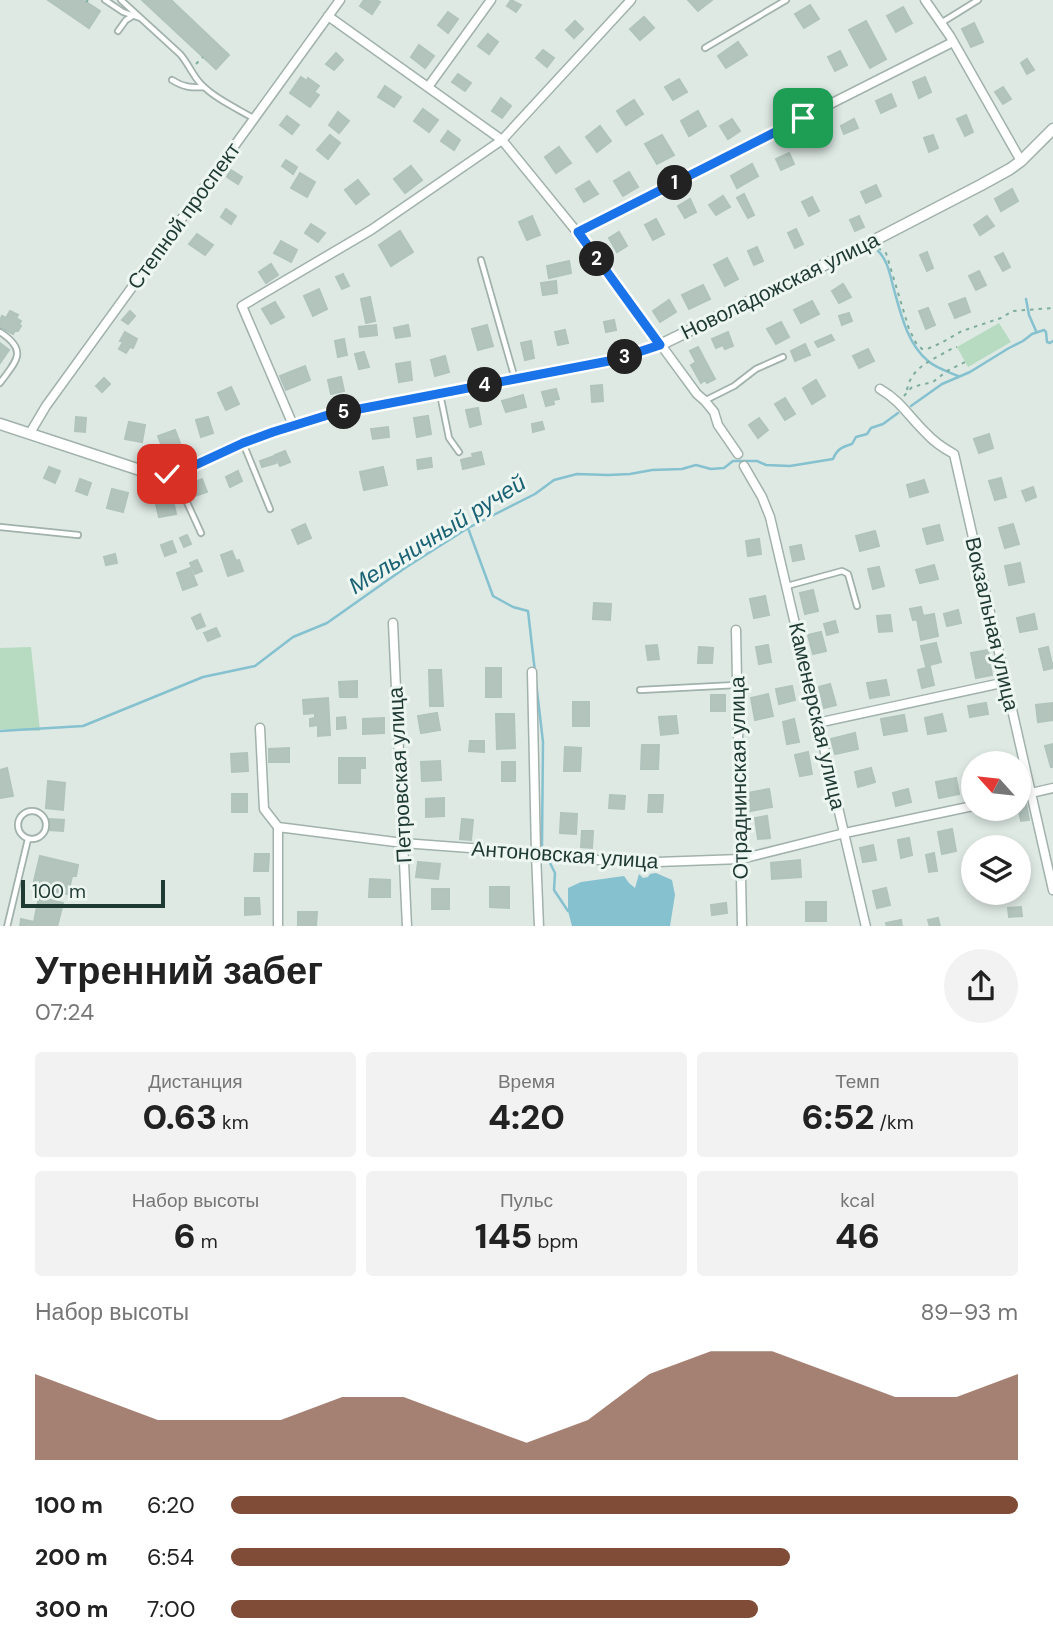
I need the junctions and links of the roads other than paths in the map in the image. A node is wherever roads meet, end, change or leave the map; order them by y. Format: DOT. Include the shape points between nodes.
graph roads {
  1 [pos="105,0"];
  2 [pos="121,0"];
  3 [pos="340,0"];
  4 [pos="491,0"];
  5 [pos="631,0"];
  6 [pos="786,0"];
  7 [pos="925,0"];
  8 [pos="978,0"];
  9 [pos="132,16"];
  10 [pos="328,16"];
  11 [pos="141,18"];
  12 [pos="941,23"];
  13 [pos="118,31"];
  14 [pos="953,42"];
  15 [pos="705,48"];
  16 [pos="172,80"];
  17 [pos="204,87"];
  18 [pos="428,88"];
  19 [pos="253,118"];
  20 [pos="1053,129"];
  21 [pos="502,140"];
  22 [pos="1021,161"];
  23 [pos="578,232"];
  24 [pos="481,260"];
  25 [pos="0,332"];
  26 [pos="660,345"];
  27 [pos="783,357"];
  28 [pos="515,380"];
  29 [pos="0,383"];
  30 [pos="880,389"];
  31 [pos="439,394"];
  32 [pos="705,401"];
  33 [pos="0,424"];
  34 [pos="293,425"];
  35 [pos="30,433"];
  36 [pos="243,443"];
  37 [pos="459,452"];
  38 [pos="738,454"];
  39 [pos="744,466"];
  40 [pos="174,473"];
  41 [pos="271,509"];
  42 [pos="0,527"];
  43 [pos="201,533"];
  44 [pos="78,535"];
  45 [pos="787,586"];
  46 [pos="857,606"];
  47 [pos="393,623"];
  48 [pos="736,630"];
  49 [pos="532,672"];
  50 [pos="1006,682"];
  51 [pos="736,685"];
  52 [pos="640,690"];
  53 [pos="817,723"];
  54 [pos="260,729"];
  55 [pos="1022,751"];
  56 [pos="1053,788"];
  57 [pos="1031,793"];
  58 [pos="961,809"];
  59 [pos="278,827"];
  60 [pos="845,833"];
  61 [pos="28,839"];
  62 [pos="403,843"];
  63 [pos="536,853"];
  64 [pos="741,859"];
  65 [pos="1053,890"];
  66 [pos="7,926"];
  67 [pos="278,926"];
  68 [pos="407,926"];
  69 [pos="539,926"];
  70 [pos="742,926"];
  71 [pos="866,926"];
  1 -- 9 [label="lane"];
  2 -- 11 [label="lane"];
  3 -- 10 [label="street, Степной проспект"];
  4 -- 18 [label="street"];
  5 -- 21 [label="street"];
  6 -- 15 [label="lane"];
  7 -- 12 [label="street"];
  8 -- 12 [label="lane"];
  9 -- 11 [label="lane"];
  9 -- 13 [label="lane"];
  10 -- 18 [label="street"];
  10 -- 19 [label="street, Степной проспект"];
  11 -- 17 [label="lane" via="180,54"];
  12 -- 14 [label="street"];
  14 -- 22 [label="street"];
  14 -- 23 [label="street"];
  16 -- 17 [label="lane" via="182,86"];
  17 -- 19 [label="lane"];
  18 -- 21 [label="street"];
  19 -- 35 [label="street, Степной проспект"];
  20 -- 22 [label="street, Новоладожская улица"];
  21 -- 23 [label="street"];
  21 -- 34 [label="street" via="371,230 242,306"];
  22 -- 26 [label="street, Новоладожская улица" via="939,207"];
  23 -- 26 [label="street"];
  24 -- 28 [label="lane"];
  25 -- 29 [label="lane" via="12,340 18,358"];
  26 -- 28 [label="street, Новоладожская улица" via="614,360"];
  26 -- 32 [label="street"];
  27 -- 32 [label="lane"];
  28 -- 31 [label="street, Новоладожская улица"];
  30 -- 50 [label="street, Вокзальная улица" via="893,396 937,444 954,454"];
  31 -- 34 [label="street, Новоладожская улица"];
  31 -- 37 [label="lane" via="449,438"];
  32 -- 38 [label="street"];
  33 -- 35 [label="street, Новоладожская улица"];
  34 -- 36 [label="street, Новоладожская улица"];
  35 -- 40 [label="street, Новоладожская улица" via="143,471"];
  36 -- 40 [label="street, Новоладожская улица"];
  36 -- 41 [label="lane"];
  39 -- 45 [label="street, Каменерская улица" via="766,507"];
  40 -- 43 [label="lane"];
  42 -- 44 [label="lane"];
  45 -- 46 [label="lane" via="842,571 848,574"];
  45 -- 53 [label="street, Каменерская улица"];
  47 -- 62 [label="street, Петровская улица"];
  48 -- 51 [label="street, Отраднинская улица"];
  49 -- 63 [label="street"];
  50 -- 53 [label="street"];
  50 -- 55 [label="street, Вокзальная улица"];
  51 -- 52 [label="lane"];
  51 -- 64 [label="street, Отраднинская улица"];
  53 -- 60 [label="street, Каменерская улица"];
  54 -- 59 [label="street" via="264,809"];
  56 -- 57 [label="street"];
  57 -- 65 [label="street, Вокзальная улица"];
  58 -- 60 [label="street, Антоновская улица"];
  59 -- 62 [label="street, Антоновская улица"];
  59 -- 67 [label="street"];
  60 -- 64 [label="street, Антоновская улица"];
  60 -- 71 [label="street, Каменерская улица"];
  61 -- 61 [label="lane" via="45,830 45,819 37,812 27,811 19,818 18,828"];
  61 -- 66 [label="lane"];
  62 -- 63 [label="street, Антоновская улица"];
  62 -- 68 [label="street, Петровская улица"];
  63 -- 64 [label="street, Антоновская улица" via="657,862"];
  63 -- 69 [label="street"];
  64 -- 70 [label="street, Отраднинская улица"];
}
